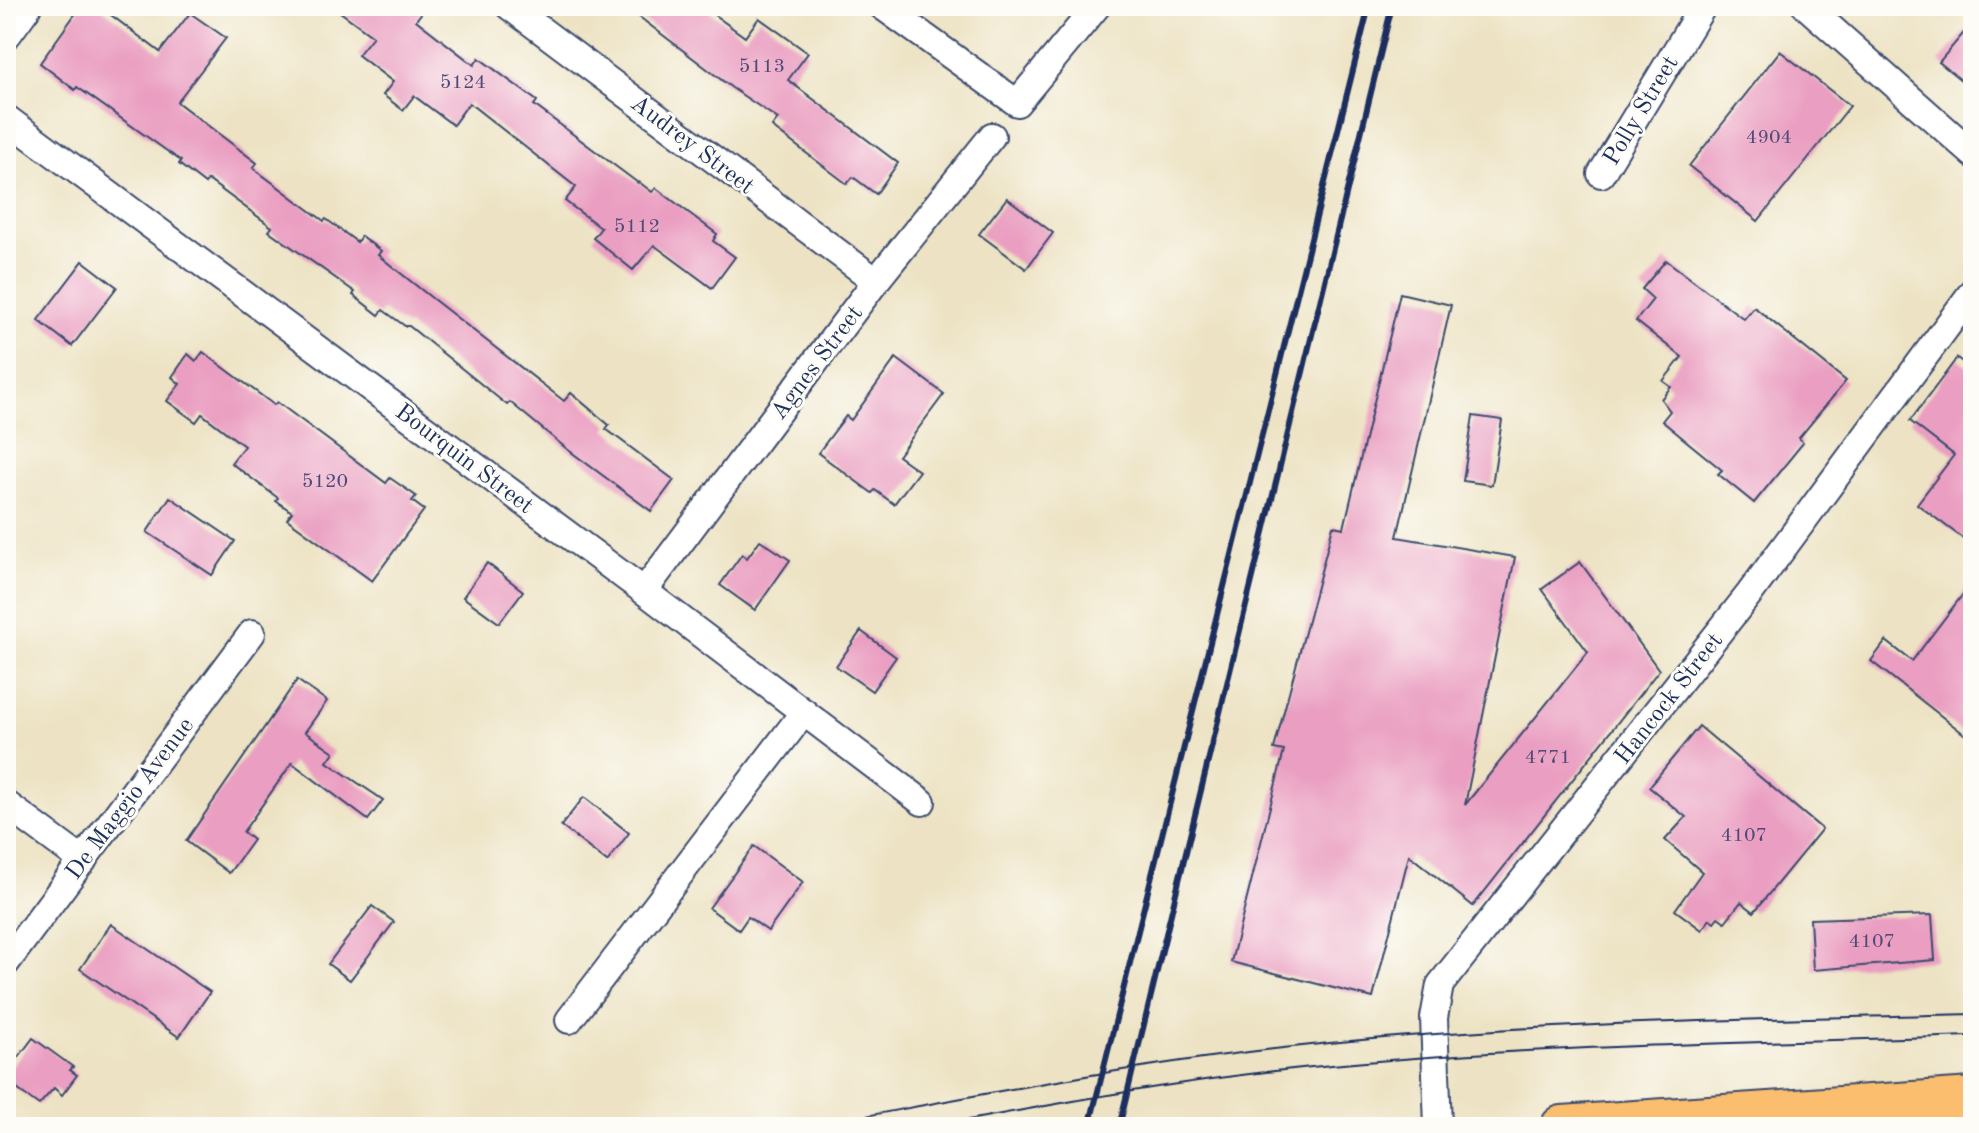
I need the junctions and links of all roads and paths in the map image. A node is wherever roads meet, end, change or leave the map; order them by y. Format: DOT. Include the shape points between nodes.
graph roads {
  1 [pos="25,6"];
  2 [pos="509,6"];
  3 [pos="882,6"];
  4 [pos="1097,6"];
  5 [pos="1703,6"];
  6 [pos="1806,6"];
  7 [pos="6,32"];
  8 [pos="6,118"];
  9 [pos="992,136"];
  10 [pos="1973,154"];
  11 [pos="1601,174"];
  12 [pos="876,281"];
  13 [pos="1973,291"];
  14 [pos="644,591"];
  15 [pos="252,633"];
  16 [pos="804,712"];
  17 [pos="922,802"];
  18 [pos="6,804"];
  19 [pos="83,861"];
  20 [pos="6,963"];
  21 [pos="569,1020"];
  22 [pos="1973,1099"];
  23 [pos="1438,1127"];
  24 [pos="1562,1127"];
  1 -- 7 [label="street"];
  2 -- 12 [label="street, Audrey Street"];
  3 -- 4 [label="street" via="1017,103"];
  5 -- 11 [label="street, Polly Street"];
  6 -- 10 [label="street"];
  8 -- 14 [label="street, Bourquin Street"];
  9 -- 12 [label="street, Agnes Street"];
  12 -- 14 [label="street, Agnes Street"];
  13 -- 23 [label="street, Hancock Street" via="1750,593 1440,985 1434,1018"];
  14 -- 16 [label="street, Bourquin Street"];
  15 -- 19 [label="street, De Maggio Avenue"];
  16 -- 17 [label="street, Bourquin Street"];
  16 -- 21 [label="street"];
  18 -- 19 [label="street"];
  19 -- 20 [label="street, De Maggio Avenue"];
  22 -- 24 [label="main road"];
}
